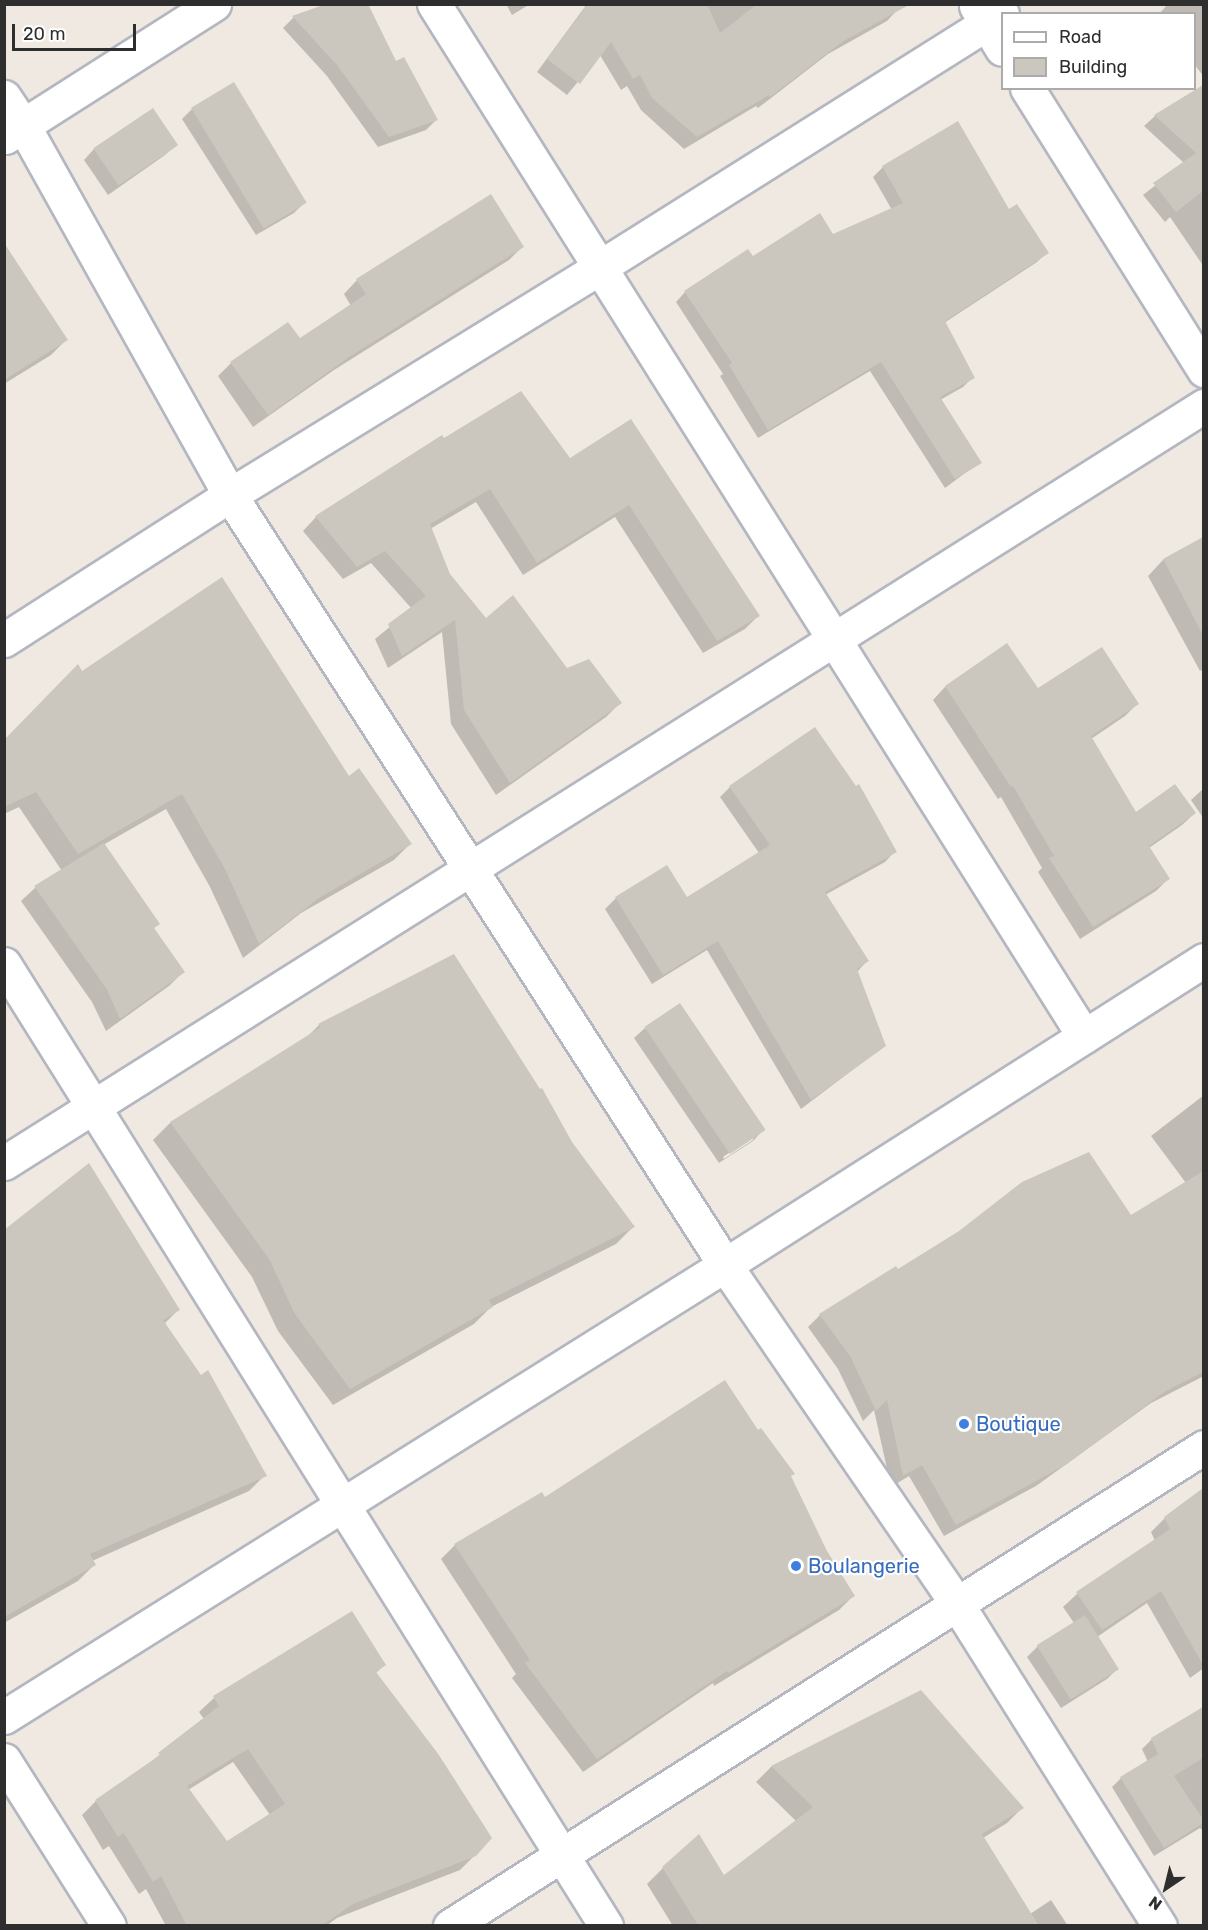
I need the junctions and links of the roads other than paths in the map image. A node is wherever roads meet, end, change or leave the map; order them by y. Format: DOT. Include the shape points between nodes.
graph roads {
  1 [pos="214,4"];
  2 [pos="434,4"];
  3 [pos="994,21"];
  4 [pos="1028,90"];
  5 [pos="4,97"];
  6 [pos="14,131"];
  7 [pos="600,267"];
  8 [pos="1203,370"];
  9 [pos="1203,406"];
  10 [pos="230,495"];
  11 [pos="834,639"];
  12 [pos="4,640"];
  13 [pos="473,869"];
  14 [pos="1203,960"];
  15 [pos="4,964"];
  16 [pos="1084,1036"];
  17 [pos="93,1107"];
  18 [pos="4,1163"];
  19 [pos="725,1265"];
  20 [pos="1203,1447"];
  21 [pos="342,1504"];
  22 [pos="957,1604"];
  23 [pos="4,1717"];
  24 [pos="4,1760"];
  25 [pos="562,1855"];
  26 [pos="109,1926"];
  27 [pos="450,1926"];
  28 [pos="606,1926"];
  29 [pos="1160,1926"];
  1 -- 6 [label="street"];
  2 -- 7 [label="street"];
  3 -- 7 [label="street"];
  4 -- 8 [label="street"];
  5 -- 6 [label="street"];
  6 -- 10 [label="street"];
  7 -- 10 [label="street"];
  7 -- 11 [label="street"];
  9 -- 11 [label="street"];
  10 -- 12 [label="street"];
  10 -- 13 [label="street"];
  11 -- 13 [label="street"];
  11 -- 16 [label="street"];
  13 -- 17 [label="street"];
  13 -- 19 [label="street"];
  14 -- 16 [label="street"];
  15 -- 17 [label="street"];
  16 -- 19 [label="street"];
  17 -- 18 [label="street"];
  17 -- 21 [label="street"];
  19 -- 21 [label="street"];
  19 -- 22 [label="street"];
  20 -- 22 [label="street"];
  21 -- 23 [label="street"];
  21 -- 25 [label="street"];
  22 -- 25 [label="street"];
  22 -- 29 [label="street"];
  24 -- 26 [label="street"];
  25 -- 27 [label="street"];
  25 -- 28 [label="street"];
}
